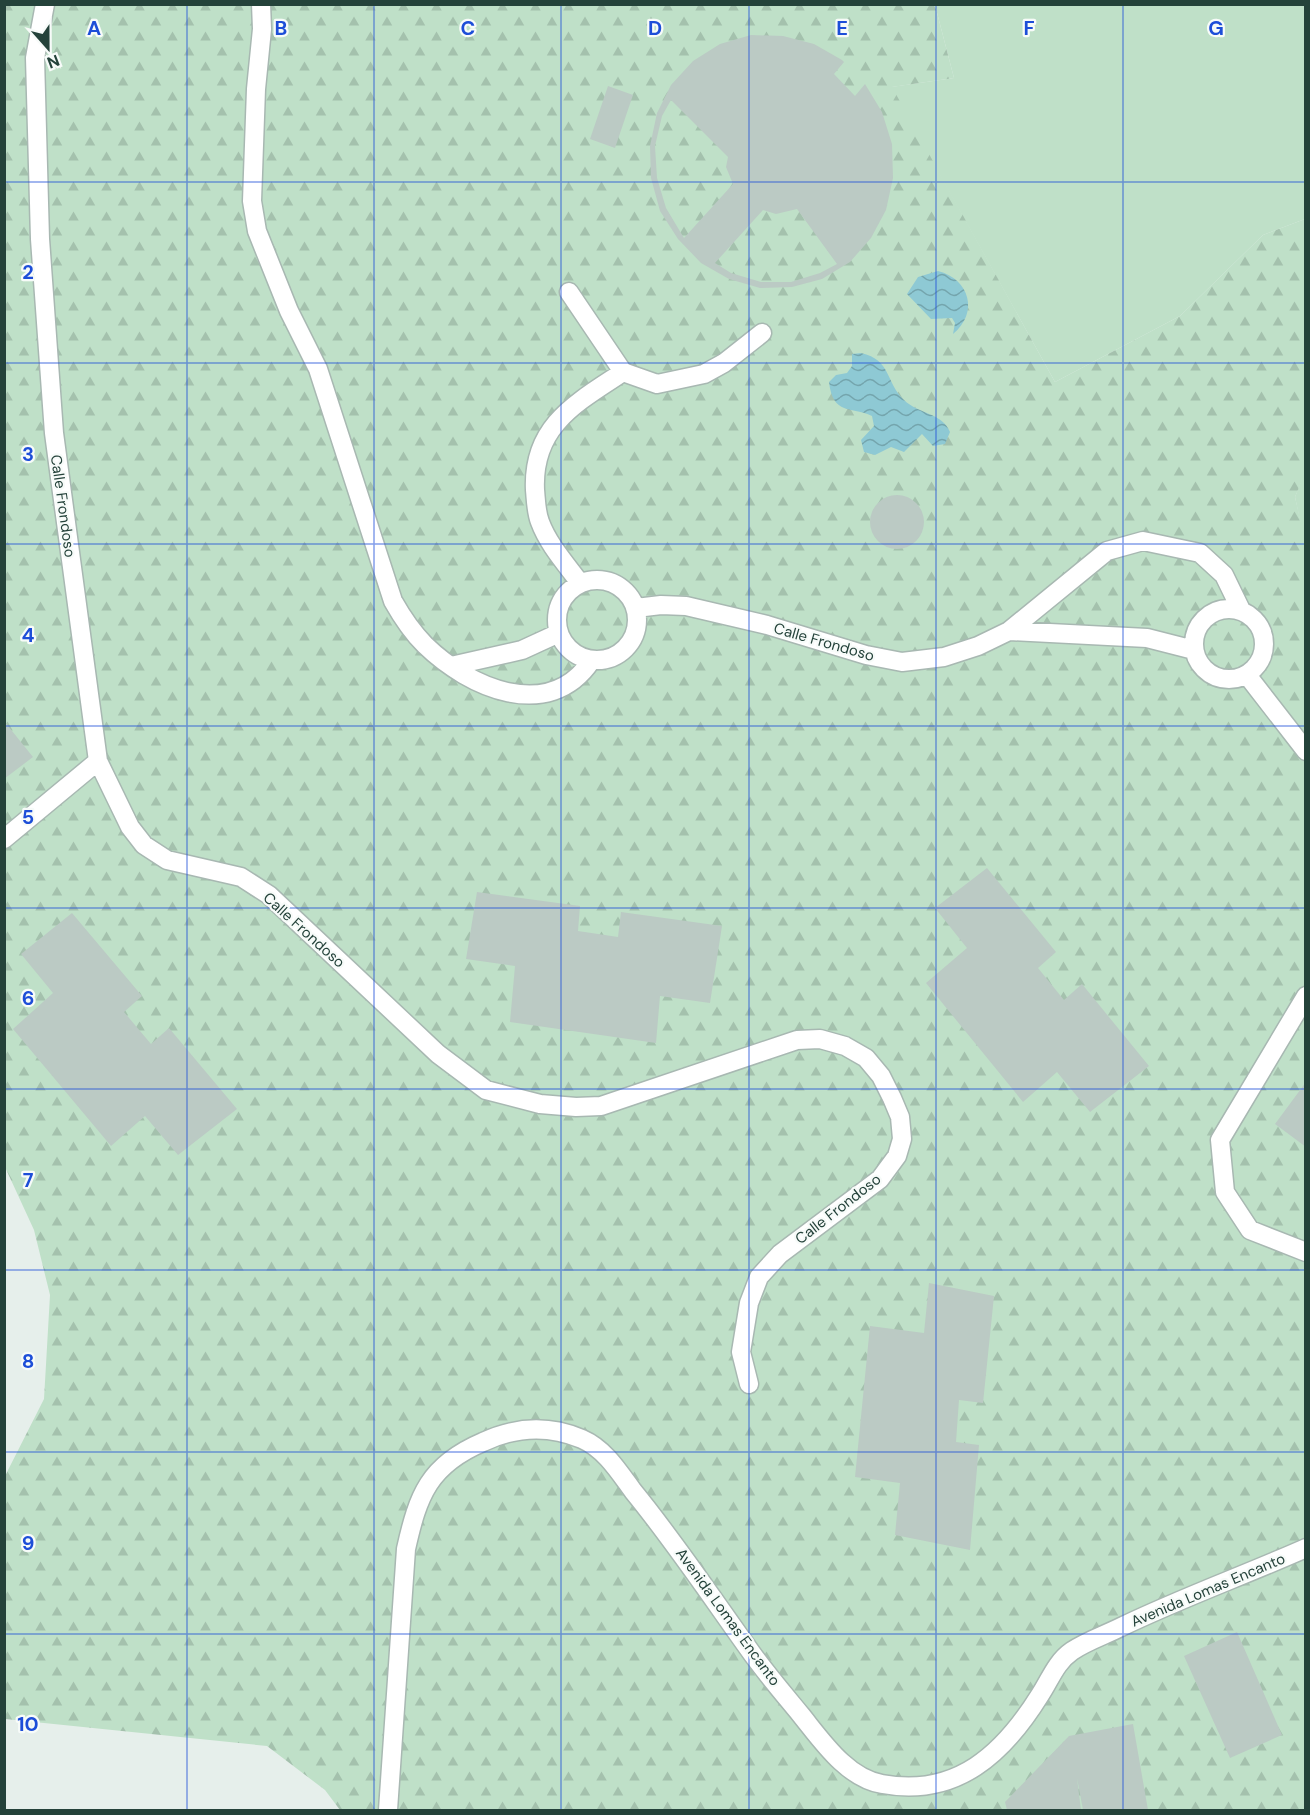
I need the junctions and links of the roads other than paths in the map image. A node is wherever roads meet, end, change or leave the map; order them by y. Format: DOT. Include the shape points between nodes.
graph roads {
  1 [pos="45,4"];
  2 [pos="261,4"];
  3 [pos="569,292"];
  4 [pos="762,333"];
  5 [pos="623,372"];
  6 [pos="580,583"];
  7 [pos="636,608"];
  8 [pos="1241,610"];
  9 [pos="1009,631"];
  10 [pos="559,633"];
  11 [pos="1194,650"];
  12 [pos="591,661"];
  13 [pos="451,666"];
  14 [pos="1247,675"];
  15 [pos="1305,751"];
  16 [pos="98,761"];
  17 [pos="4,839"];
  18 [pos="1305,996"];
  19 [pos="1305,1252"];
  20 [pos="749,1384"];
  21 [pos="1305,1548"];
  22 [pos="388,1810"];
  1 -- 16 [label="street, Calle Frondoso" via="35,58 41,251 54,433"];
  2 -- 13 [label="street" via="252,201 257,231 289,311 318,369 393,601 409,628"];
  3 -- 5 [label="street"];
  4 -- 5 [label="street" via="704,374 657,384"];
  5 -- 6 [label="street" via="556,423 542,440 537,461 535,494 539,521"];
  6 -- 7 [label="street" via="599,579 618,585 632,598"];
  6 -- 10 [label="street" via="565,596 557,614"];
  7 -- 9 [label="street, Calle Frondoso" via="660,604 686,606 902,662 944,657"];
  7 -- 12 [label="street" via="635,635 623,651"];
  8 -- 9 [label="street, Calle Frondoso" via="1224,575 1200,553 1143,542 1107,551"];
  8 -- 11 [label="street" via="1223,609 1206,617 1196,632"];
  8 -- 14 [label="street" via="1258,622 1265,641 1262,660"];
  9 -- 11 [label="street, Calle Frondoso" via="1147,638"];
  10 -- 12 [label="street" via="570,650"];
  10 -- 13 [label="street" via="522,650"];
  11 -- 14 [label="street" via="1201,666 1214,677 1231,680"];
  12 -- 13 [label="street" via="567,686 533,696 485,684"];
  14 -- 15 [label="street"];
  16 -- 17 [label="street"];
  16 -- 20 [label="street, Calle Frondoso" via="130,827 144,845 167,860 241,877 269,895 438,1054 486,1090 540,1104 601,1106 797,1040 820,1039 846,1046 866,1058 881,1076 900,1117 902,1138 897,1156 880,1179 789,1247 759,1277 748,1303 741,1352"];
  18 -- 19 [label="street" via="1220,1140 1225,1192 1250,1230"];
  21 -- 22 [label="street, Avenida Lomas Encanto" via="1139,1618 1071,1652 1057,1666 1008,1740 983,1764 925,1785 880,1784 840,1763 750,1651 663,1527 603,1453 584,1440 542,1428 503,1432 464,1450 436,1472 415,1508 406,1549"];
}
